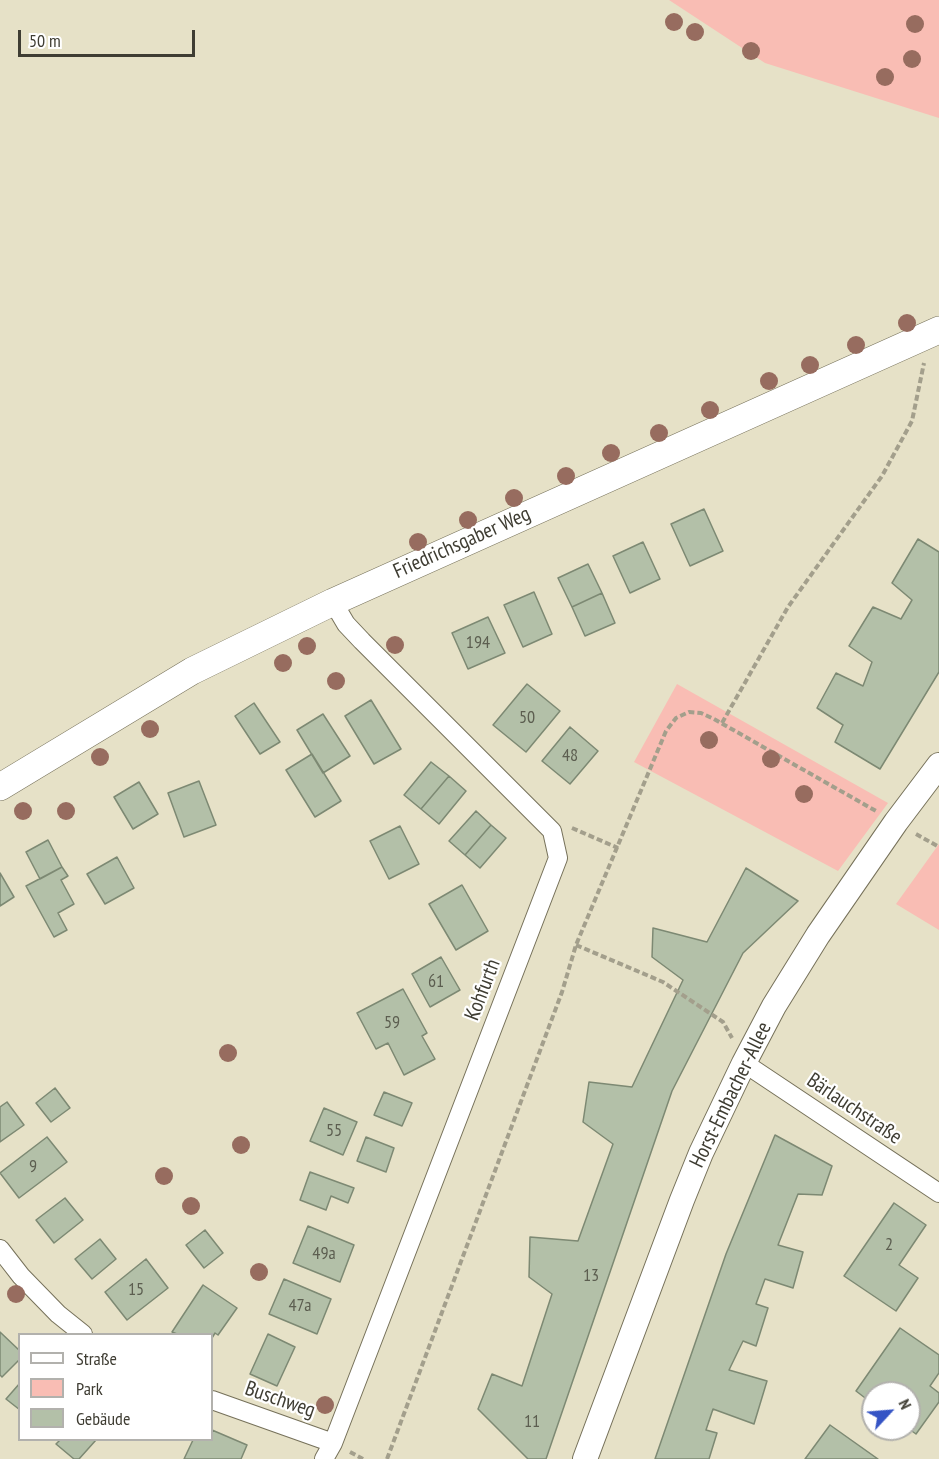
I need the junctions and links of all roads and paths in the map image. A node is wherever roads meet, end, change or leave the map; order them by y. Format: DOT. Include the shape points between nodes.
graph roads {
  1 [pos="939,330"];
  2 [pos="926,357"];
  3 [pos="333,602"];
  4 [pos="722,723"];
  5 [pos="939,765"];
  6 [pos="0,787"];
  7 [pos="896,822"];
  8 [pos="552,831"];
  9 [pos="939,846"];
  10 [pos="618,848"];
  11 [pos="576,945"];
  12 [pos="744,1063"];
  13 [pos="939,1193"];
  14 [pos="0,1249"];
  15 [pos="81,1333"];
  16 [pos="213,1400"];
  17 [pos="329,1451"];
  18 [pos="387,1459"];
  19 [pos="585,1459"];
  1 -- 3 [label="main road, Friedrichsgaber Weg"];
  2 -- 4 [label="path" via="912,421 882,476 788,607"];
  3 -- 6 [label="main road, Friedrichsgaber Weg" via="192,671"];
  3 -- 8 [label="street" via="362,641"];
  4 -- 7 [label="path"];
  4 -- 10 [label="path" via="701,713 688,712 676,718 666,731"];
  5 -- 7 [label="street, Horst-Embacher-Allee"];
  7 -- 9 [label="path"];
  7 -- 12 [label="street, Horst-Embacher-Allee" via="818,935"];
  8 -- 10 [label="path" via="576,828"];
  8 -- 17 [label="street, Kohfurth" via="558,858"];
  10 -- 11 [label="path"];
  11 -- 12 [label="path" via="663,982 723,1022"];
  11 -- 18 [label="path" via="562,992"];
  12 -- 13 [label="street, Bärlauchstraße"];
  12 -- 19 [label="street, Horst-Embacher-Allee" via="682,1200"];
  14 -- 15 [label="street" via="21,1276"];
  16 -- 17 [label="street, Buschweg"];
}
